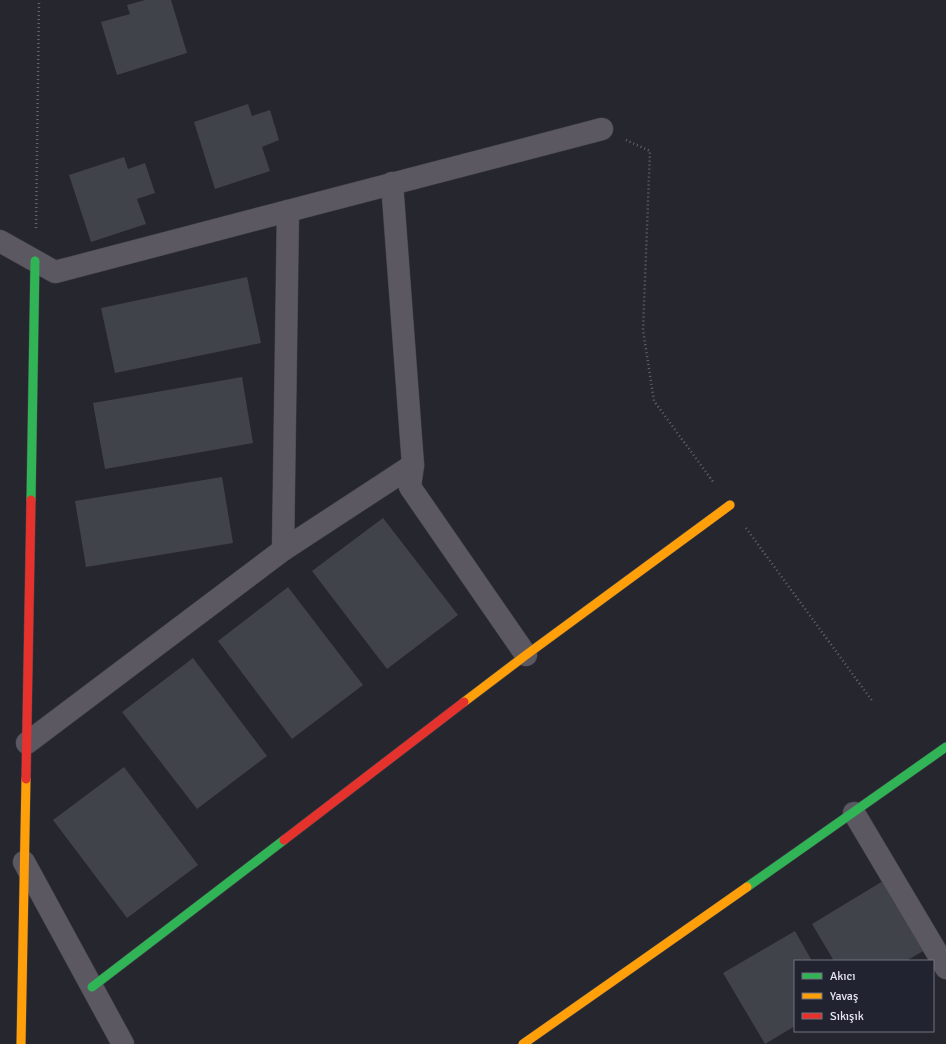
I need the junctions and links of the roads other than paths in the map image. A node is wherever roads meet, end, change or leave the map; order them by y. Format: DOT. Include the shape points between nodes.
graph roads {
  1 [pos="602,129"];
  2 [pos="392,183"];
  3 [pos="288,211"];
  4 [pos="0,241"];
  5 [pos="35,261"];
  6 [pos="413,465"];
  7 [pos="730,505"];
  8 [pos="283,550"];
  9 [pos="526,655"];
  10 [pos="26,744"];
  11 [pos="946,746"];
  12 [pos="854,813"];
  13 [pos="24,862"];
  14 [pos="946,968"];
  15 [pos="92,987"];
  16 [pos="21,1044"];
  17 [pos="123,1044"];
  18 [pos="523,1044"];
  1 -- 2 [label="street"];
  2 -- 3 [label="street"];
  2 -- 6 [label="street"];
  3 -- 5 [label="street" via="55,272"];
  3 -- 8 [label="street"];
  4 -- 5 [label="street"];
  5 -- 10 [label="street"];
  6 -- 8 [label="street"];
  6 -- 9 [label="street" via="410,487"];
  7 -- 9 [label="street"];
  8 -- 10 [label="street"];
  9 -- 15 [label="street"];
  10 -- 13 [label="street"];
  11 -- 12 [label="street"];
  12 -- 14 [label="street"];
  12 -- 18 [label="street"];
  13 -- 15 [label="street"];
  13 -- 16 [label="street"];
  15 -- 17 [label="street"];
}
